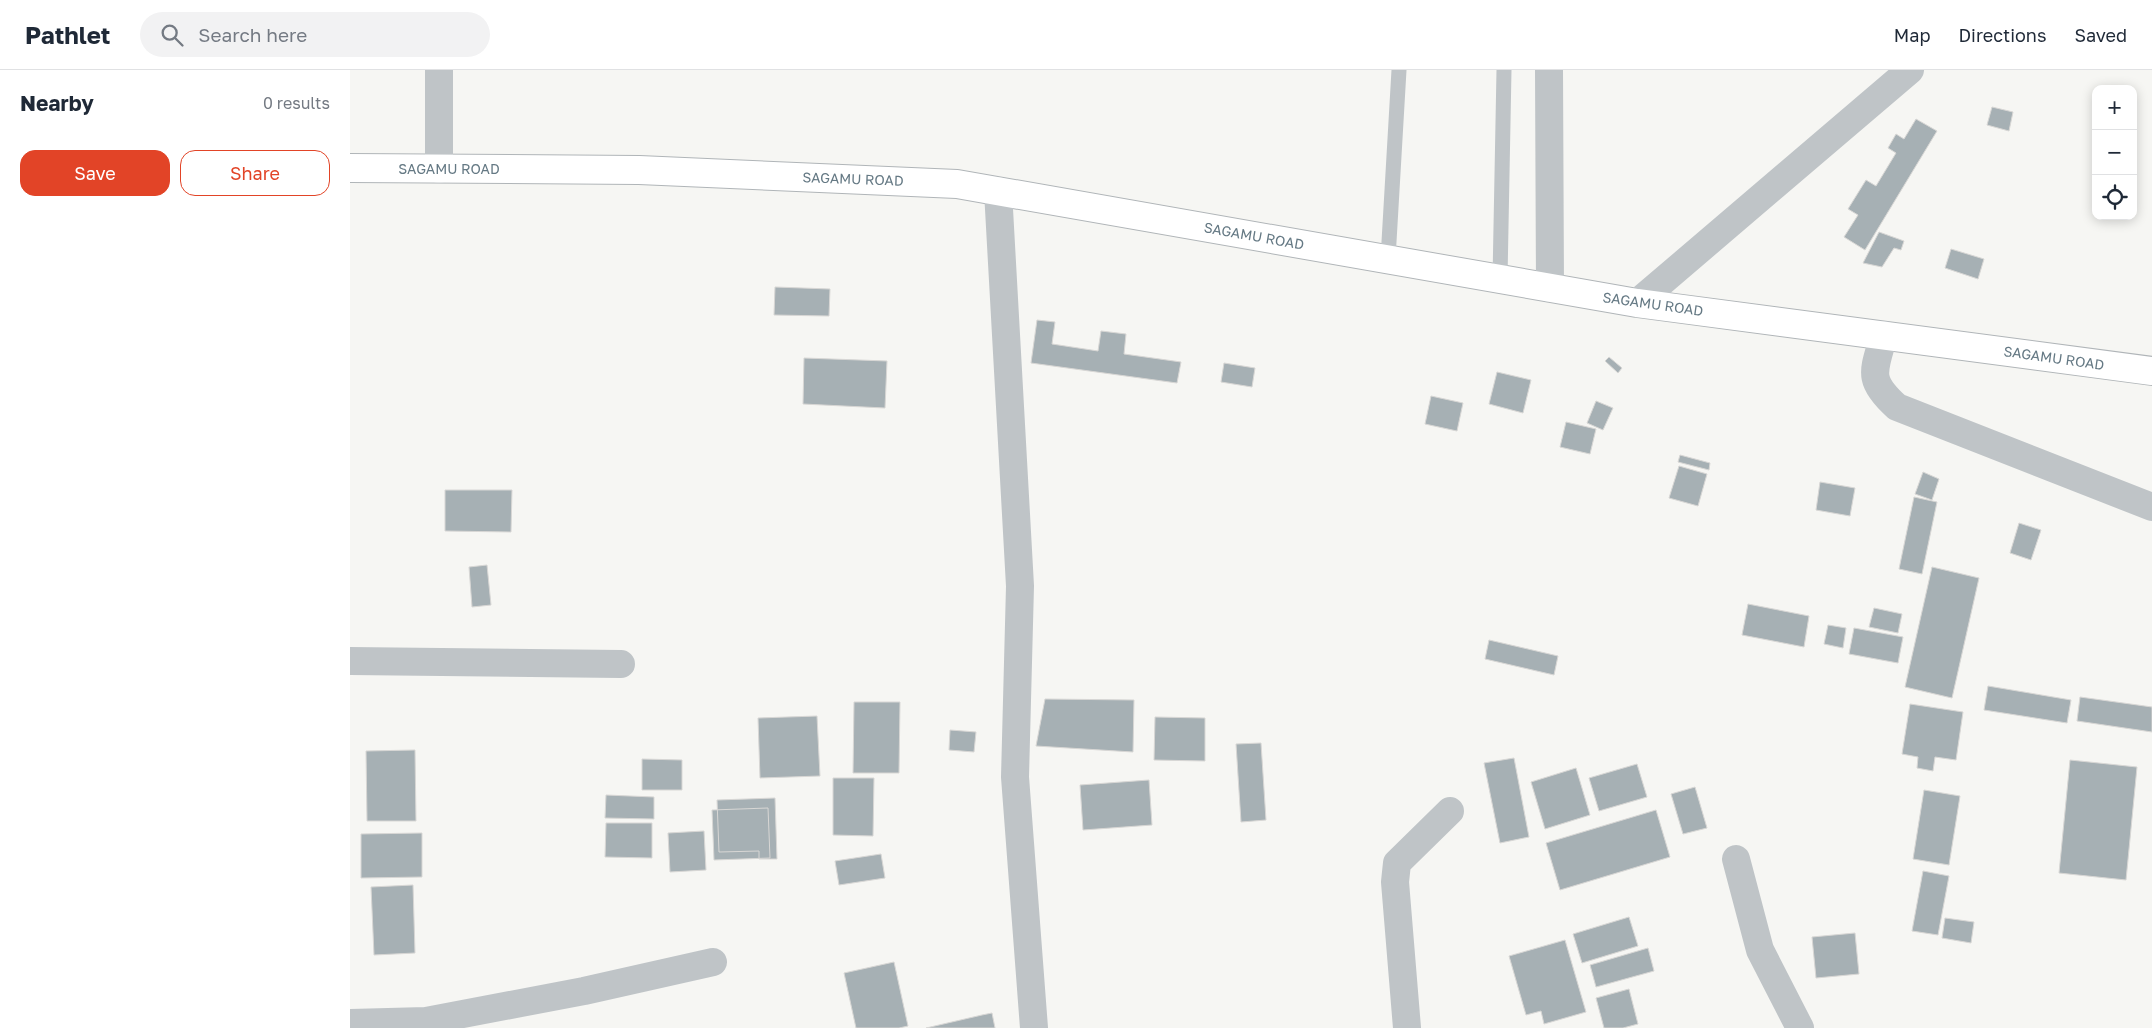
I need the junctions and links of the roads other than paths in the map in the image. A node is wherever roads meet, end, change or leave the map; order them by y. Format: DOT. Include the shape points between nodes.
graph roads {
  1 [pos="439,70"];
  2 [pos="1399,70"];
  3 [pos="1504,70"];
  4 [pos="1550,70"];
  5 [pos="1903,70"];
  6 [pos="1910,70"];
  7 [pos="350,168"];
  8 [pos="439,169"];
  9 [pos="998,191"];
  10 [pos="1388,259"];
  11 [pos="1500,279"];
  12 [pos="1550,288"];
  13 [pos="1637,303"];
  14 [pos="1884,335"];
  15 [pos="2152,371"];
  16 [pos="2152,507"];
  17 [pos="350,662"];
  18 [pos="621,664"];
  19 [pos="1450,811"];
  20 [pos="1736,859"];
  21 [pos="713,962"];
  22 [pos="350,1023"];
  23 [pos="1034,1028"];
  24 [pos="1407,1028"];
  25 [pos="1800,1028"];
  1 -- 8 [label="street"];
  2 -- 10 [label="lane"];
  3 -- 11 [label="lane"];
  4 -- 12 [label="street"];
  5 -- 13 [label="street" via="1846,110"];
  6 -- 13 [label="street"];
  7 -- 8 [label="highway, SAGAMU ROAD"];
  8 -- 9 [label="highway, SAGAMU ROAD" via="649,171 957,184"];
  9 -- 10 [label="highway, SAGAMU ROAD"];
  9 -- 23 [label="street" via="1020,586 1015,777"];
  10 -- 11 [label="highway, SAGAMU ROAD"];
  11 -- 12 [label="highway, SAGAMU ROAD"];
  12 -- 13 [label="highway, SAGAMU ROAD"];
  13 -- 14 [label="highway, SAGAMU ROAD"];
  14 -- 15 [label="highway, SAGAMU ROAD"];
  14 -- 16 [label="street" via="1874,372 1880,392 1897,407"];
  17 -- 18 [label="street"];
  19 -- 24 [label="street" via="1397,863 1394,882"];
  20 -- 25 [label="street" via="1760,950"];
  21 -- 22 [label="street" via="426,1021"];
}
